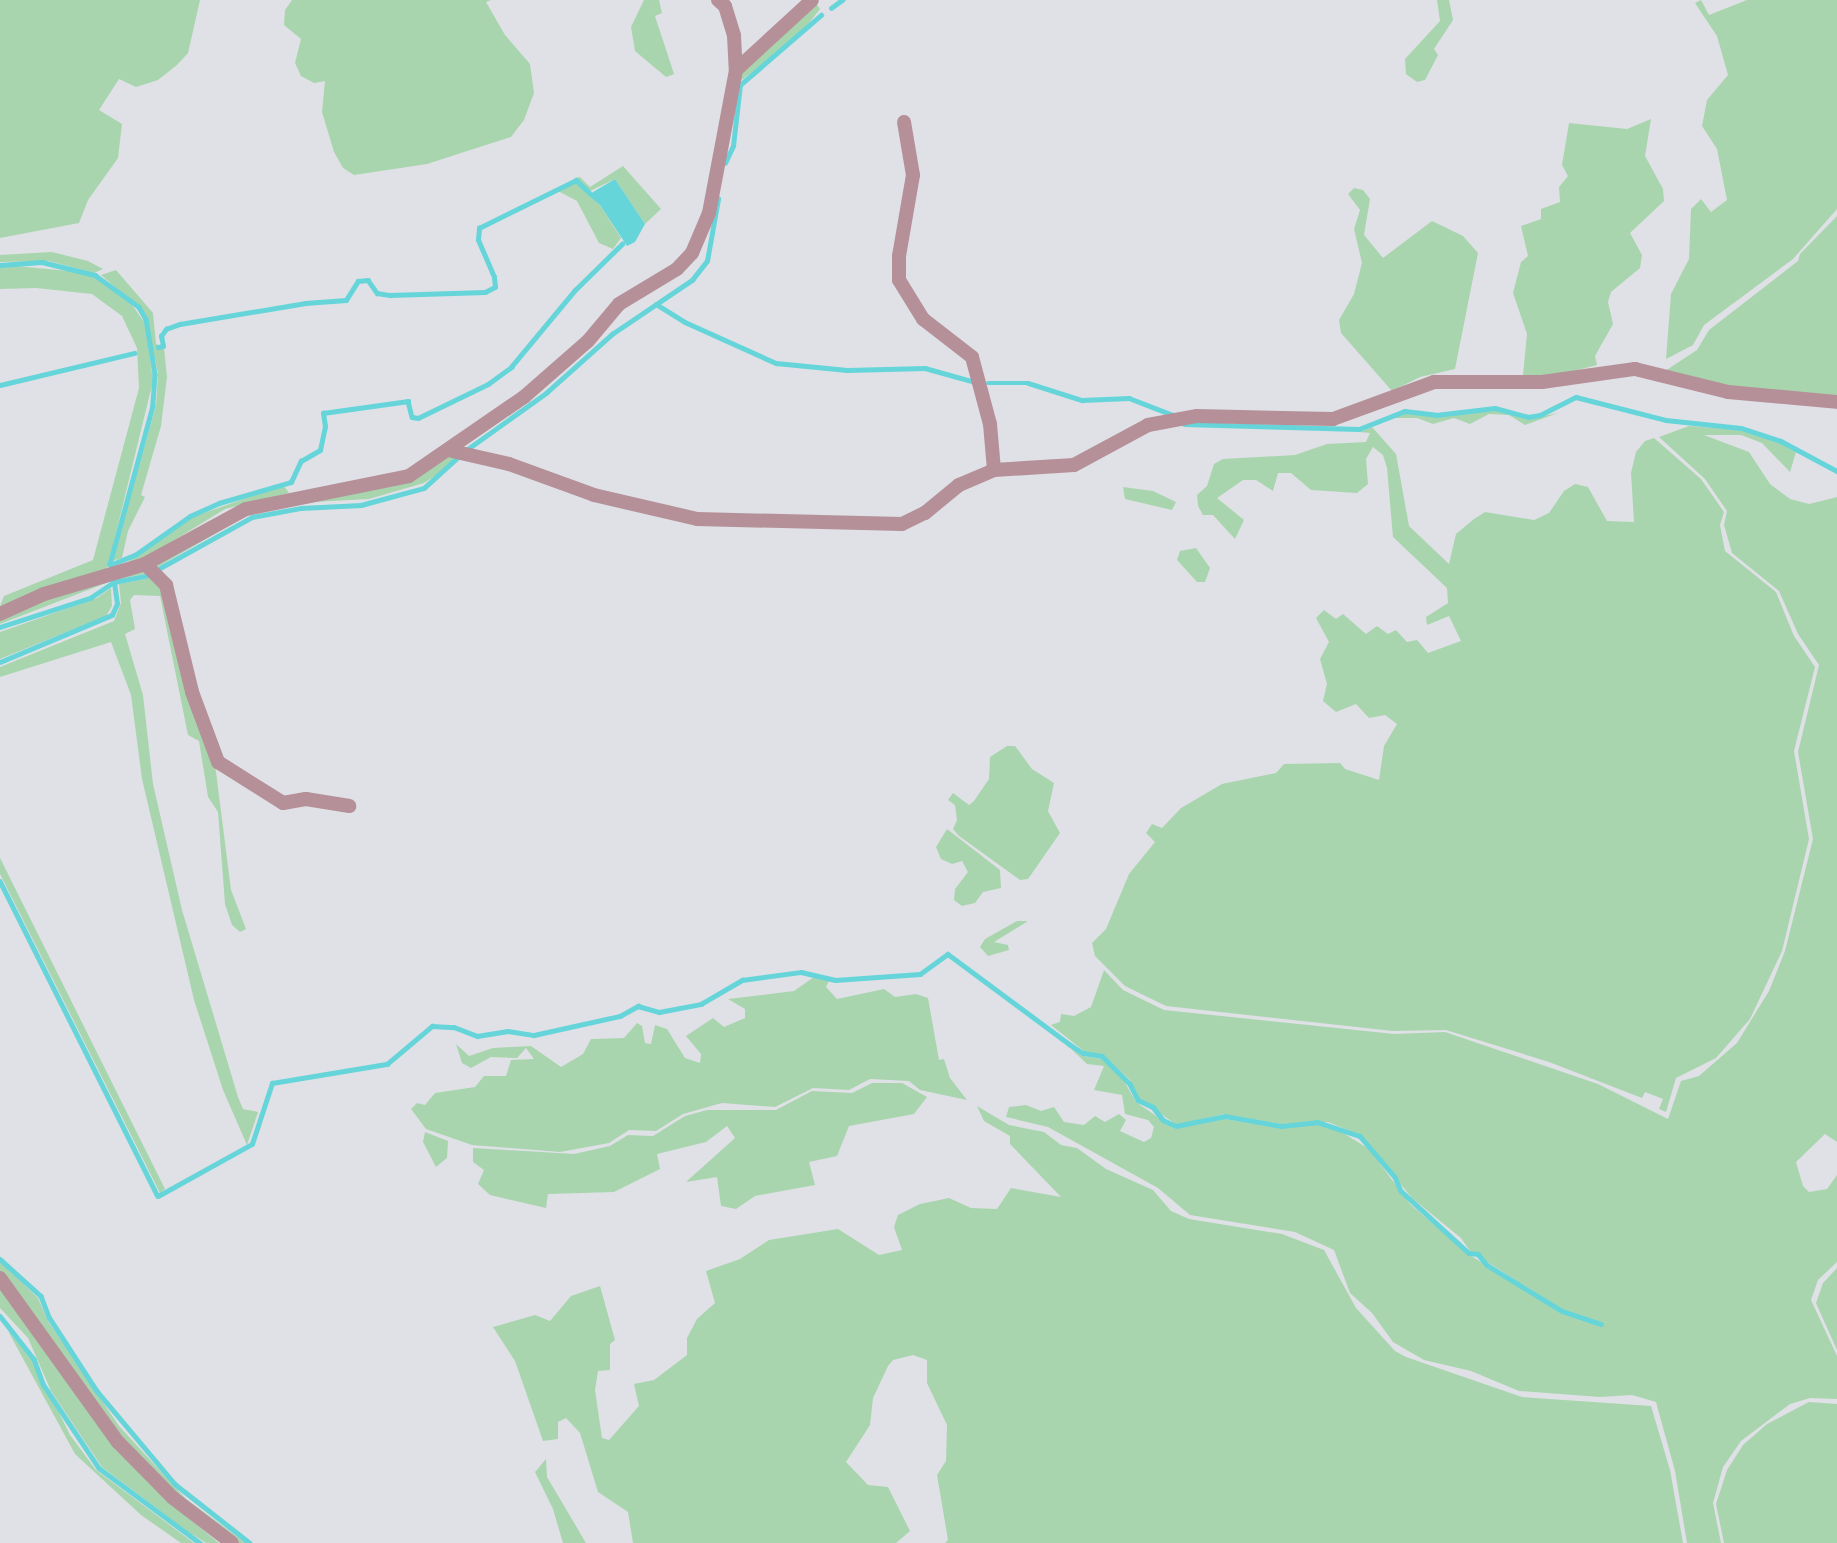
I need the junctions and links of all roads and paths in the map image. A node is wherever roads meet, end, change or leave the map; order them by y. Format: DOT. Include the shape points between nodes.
graph roads {
  1 [pos="718,0"];
  2 [pos="812,0"];
  3 [pos="736,70"];
  4 [pos="904,122"];
  5 [pos="1837,402"];
  6 [pos="452,451"];
  7 [pos="994,470"];
  8 [pos="145,564"];
  9 [pos="0,614"];
  10 [pos="349,806"];
  11 [pos="0,1278"];
  12 [pos="232,1543"];
  1 -- 3 [label="street" via="725,6 734,36"];
  2 -- 3 [label="street" via="747,55"];
  3 -- 6 [label="street" via="709,213 692,253 677,269 619,304 556,372"];
  4 -- 7 [label="street" via="913,176 898,256 899,280 923,319 972,357 986,404"];
  5 -- 7 [label="street" via="1728,392 1635,369 1542,382 1434,382 1333,419 1176,418 1119,438 1074,466"];
  6 -- 7 [label="street" via="509,464 628,503 697,519 740,523 787,519 902,524 925,513 959,485"];
  6 -- 8 [label="street" via="427,467 386,482 246,509"];
  8 -- 9 [label="street" via="44,594"];
  8 -- 10 [label="street" via="166,585 192,692 218,762 283,803 306,799"];
  11 -- 12 [label="street" via="118,1442 173,1498"];
}
